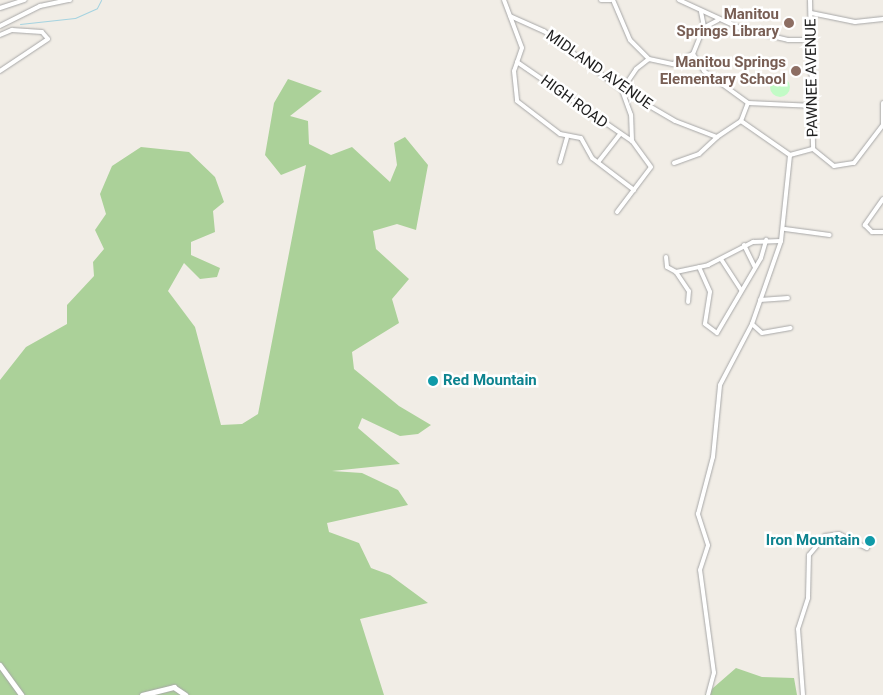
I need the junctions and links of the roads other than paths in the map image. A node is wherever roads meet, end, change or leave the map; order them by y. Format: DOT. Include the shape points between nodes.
graph roads {
  1 [pos="25,0"];
  2 [pos="68,0"];
  3 [pos="504,0"];
  4 [pos="601,0"];
  5 [pos="612,0"];
  6 [pos="679,0"];
  7 [pos="810,0"];
  8 [pos="0,8"];
  9 [pos="701,11"];
  10 [pos="811,12"];
  11 [pos="510,16"];
  12 [pos="883,19"];
  13 [pos="718,20"];
  14 [pos="0,26"];
  15 [pos="704,27"];
  16 [pos="0,35"];
  17 [pos="812,40"];
  18 [pos="693,54"];
  19 [pos="649,60"];
  20 [pos="517,62"];
  21 [pos="0,71"];
  22 [pos="622,90"];
  23 [pos="748,103"];
  24 [pos="883,103"];
  25 [pos="815,106"];
  26 [pos="741,121"];
  27 [pos="883,126"];
  28 [pos="619,135"];
  29 [pos="717,137"];
  30 [pos="567,138"];
  31 [pos="632,141"];
  32 [pos="813,149"];
  33 [pos="790,155"];
  34 [pos="599,161"];
  35 [pos="560,162"];
  36 [pos="674,163"];
  37 [pos="634,190"];
  38 [pos="882,201"];
  39 [pos="617,212"];
  40 [pos="785,229"];
  41 [pos="883,232"];
  42 [pos="830,235"];
  43 [pos="766,240"];
  44 [pos="781,240"];
  45 [pos="744,245"];
  46 [pos="666,256"];
  47 [pos="721,259"];
  48 [pos="699,267"];
  49 [pos="755,268"];
  50 [pos="676,272"];
  51 [pos="741,290"];
  52 [pos="788,298"];
  53 [pos="760,300"];
  54 [pos="688,302"];
  55 [pos="752,324"];
  56 [pos="791,328"];
  57 [pos="870,540"];
  58 [pos="0,665"];
  59 [pos="22,695"];
  60 [pos="142,695"];
  61 [pos="186,695"];
  62 [pos="708,695"];
  63 [pos="803,695"];
  1 -- 8 [label="street"];
  2 -- 14 [label="street" via="40,6"];
  3 -- 11 [label="street"];
  4 -- 5 [label="street"];
  5 -- 19 [label="street" via="630,40"];
  6 -- 9 [label="street"];
  7 -- 10 [label="street, PAWNEE AVENUE"];
  9 -- 13 [label="street"];
  9 -- 15 [label="street"];
  10 -- 12 [label="street" via="855,22"];
  10 -- 17 [label="street, PAWNEE AVENUE"];
  11 -- 20 [label="street" via="522,48"];
  11 -- 22 [label="street, MIDLAND AVENUE" via="544,31"];
  13 -- 15 [label="street"];
  13 -- 17 [label="street" via="765,35"];
  15 -- 18 [label="street"];
  16 -- 21 [label="street" via="24,31 42,32 48,37 42,45"];
  17 -- 25 [label="street, PAWNEE AVENUE"];
  18 -- 19 [label="street" via="673,64"];
  18 -- 23 [label="street" via="704,71"];
  19 -- 22 [label="street" via="636,69"];
  20 -- 28 [label="street, HIGH ROAD"];
  20 -- 30 [label="street" via="516,98"];
  22 -- 29 [label="street, MIDLAND AVENUE" via="675,121"];
  22 -- 31 [label="street" via="631,115"];
  23 -- 25 [label="street"];
  23 -- 26 [label="street"];
  24 -- 27 [label="street"];
  25 -- 32 [label="street, PAWNEE AVENUE"];
  26 -- 29 [label="street"];
  26 -- 33 [label="street"];
  27 -- 32 [label="street" via="866,151 845,167 821,160"];
  28 -- 31 [label="street, HIGH ROAD"];
  28 -- 34 [label="street"];
  29 -- 36 [label="street" via="700,154"];
  30 -- 34 [label="street" via="581,138"];
  30 -- 35 [label="street"];
  31 -- 37 [label="street" via="651,167"];
  32 -- 33 [label="street, PAWNEE AVENUE"];
  33 -- 40 [label="street" via="784,183"];
  34 -- 37 [label="street"];
  37 -- 39 [label="street"];
  38 -- 41 [label="street" via="866,228"];
  40 -- 42 [label="street"];
  40 -- 44 [label="street"];
  43 -- 44 [label="street"];
  43 -- 45 [label="street"];
  43 -- 49 [label="street"];
  44 -- 53 [label="street"];
  45 -- 47 [label="street"];
  45 -- 49 [label="street"];
  46 -- 50 [label="street" via="667,267"];
  47 -- 48 [label="street"];
  47 -- 51 [label="street"];
  48 -- 50 [label="street"];
  48 -- 51 [label="street" via="710,292 705,324 717,333"];
  49 -- 51 [label="street"];
  50 -- 54 [label="street" via="689,292"];
  52 -- 53 [label="street"];
  53 -- 55 [label="street"];
  55 -- 56 [label="street" via="762,333"];
  55 -- 62 [label="street" via="741,339 720,385 713,457 698,514 708,545 700,570 714,674"];
  57 -- 63 [label="street" via="867,548 839,534 825,536 808,555 808,598 798,629"];
  58 -- 59 [label="street"];
  60 -- 61 [label="street" via="174,687"];
}
